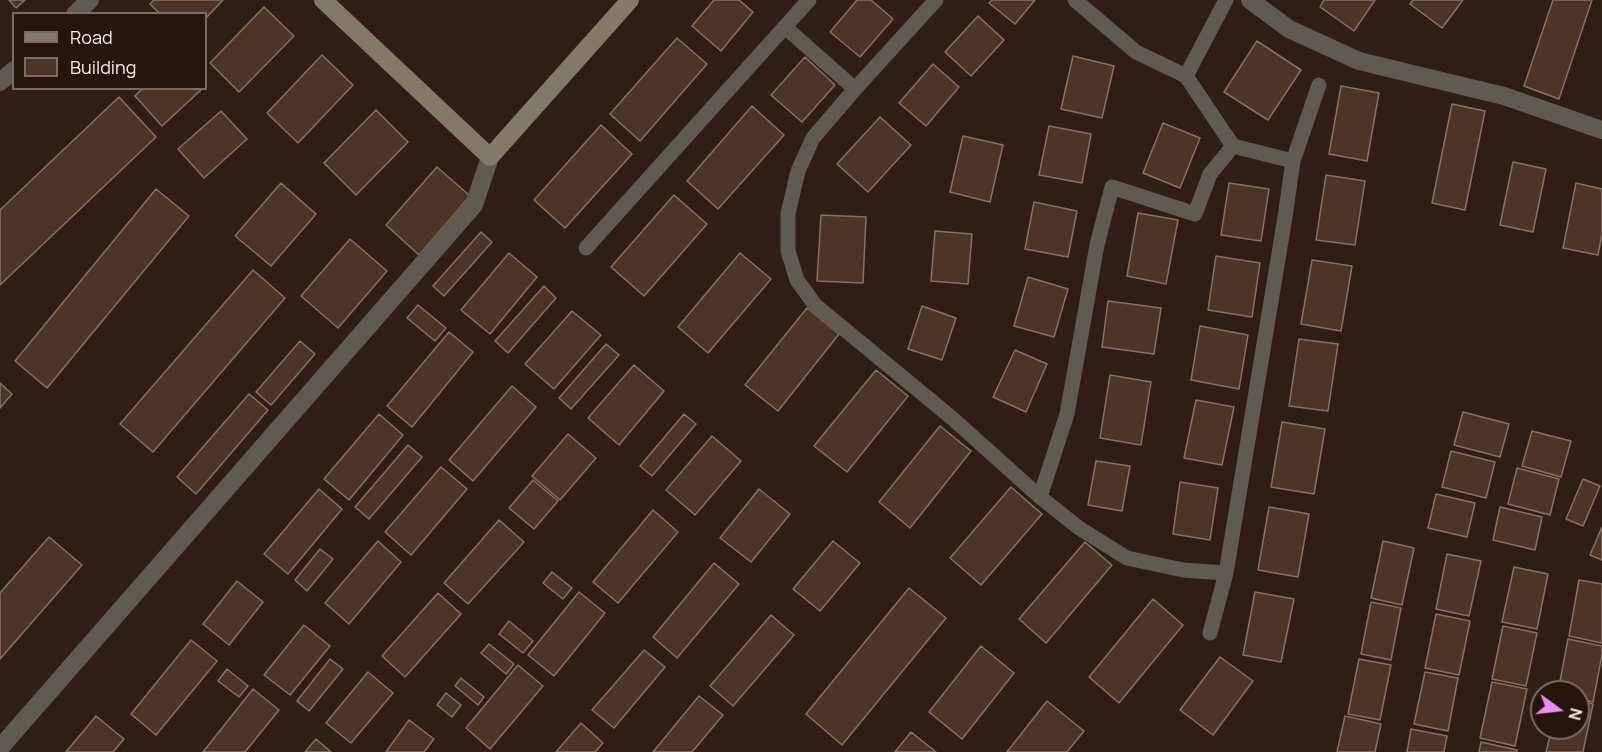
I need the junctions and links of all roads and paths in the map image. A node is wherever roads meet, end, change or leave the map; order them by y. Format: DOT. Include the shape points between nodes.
graph roads {
  1 [pos="90,0"];
  2 [pos="323,0"];
  3 [pos="630,0"];
  4 [pos="809,0"];
  5 [pos="936,0"];
  6 [pos="1075,0"];
  7 [pos="1226,0"];
  8 [pos="1250,0"];
  9 [pos="77,12"];
  10 [pos="785,27"];
  11 [pos="12,72"];
  12 [pos="1186,76"];
  13 [pos="0,82"];
  14 [pos="1319,85"];
  15 [pos="855,89"];
  16 [pos="1602,130"];
  17 [pos="1233,146"];
  18 [pos="490,157"];
  19 [pos="1293,161"];
  20 [pos="586,248"];
  21 [pos="1040,497"];
  22 [pos="1226,573"];
  23 [pos="1210,633"];
  24 [pos="0,748"];
  1 -- 9 [label="street"];
  2 -- 18 [label="street"];
  3 -- 18 [label="street"];
  4 -- 10 [label="lane"];
  5 -- 15 [label="lane"];
  6 -- 12 [label="lane" via="1136,52"];
  7 -- 12 [label="lane"];
  8 -- 16 [label="street" via="1289,29 1359,61 1504,96"];
  10 -- 15 [label="lane"];
  10 -- 20 [label="lane"];
  11 -- 13 [label="street"];
  12 -- 17 [label="lane"];
  14 -- 19 [label="lane"];
  15 -- 21 [label="lane" via="813,138 798,171 788,214 788,251 796,280 815,305"];
  17 -- 19 [label="lane"];
  17 -- 21 [label="lane" via="1210,174 1195,214 1112,188 1096,245 1066,414"];
  18 -- 24 [label="street" via="474,205"];
  19 -- 22 [label="lane"];
  21 -- 22 [label="lane" via="1127,558 1183,570"];
  22 -- 23 [label="lane"];
}
